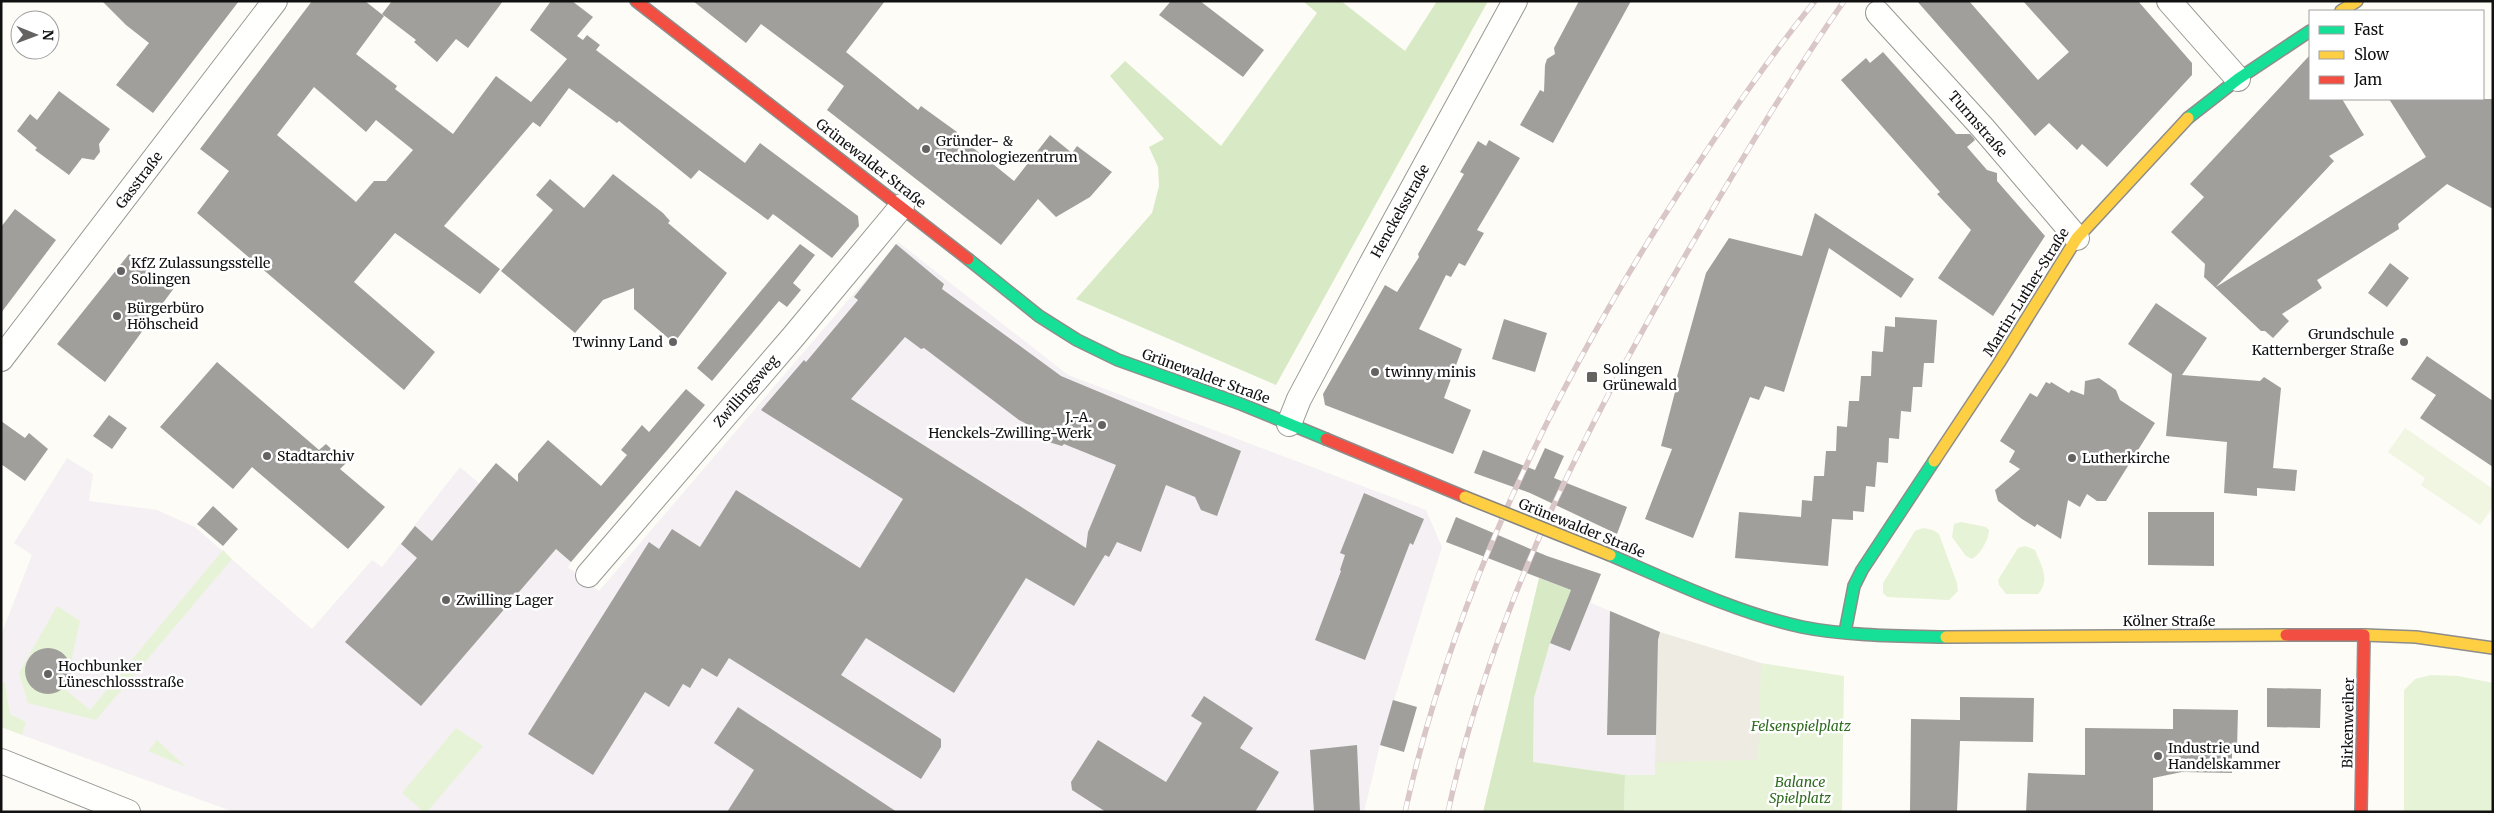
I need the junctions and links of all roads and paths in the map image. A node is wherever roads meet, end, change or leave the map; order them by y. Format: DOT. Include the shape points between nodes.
graph roads {
  1 [pos="275,1"];
  2 [pos="636,1"];
  3 [pos="1516,1"];
  4 [pos="2169,1"];
  5 [pos="2357,1"];
  6 [pos="2343,10"];
  7 [pos="1878,13"];
  8 [pos="2309,32"];
  9 [pos="2238,79"];
  10 [pos="902,206"];
  11 [pos="2077,238"];
  12 [pos="1,359"];
  13 [pos="1289,424"];
  14 [pos="588,574"];
  15 [pos="1845,632"];
  16 [pos="2364,635"];
  17 [pos="2493,648"];
  18 [pos="1,761"];
  19 [pos="128,812"];
  20 [pos="2361,812"];
  1 -- 12 [label="street, Gasstraße"];
  2 -- 10 [label="main road, Grünewalder Straße"];
  3 -- 13 [label="street, Henckelsstraße" via="1361,282"];
  4 -- 9 [label="street"];
  5 -- 6 [label="main road"];
  7 -- 11 [label="street, Turmstraße"];
  8 -- 9 [label="main road, Martin-Luther-Straße"];
  9 -- 11 [label="main road, Martin-Luther-Straße" via="2188,118"];
  10 -- 13 [label="main road, Grünewalder Straße" via="1039,316 1077,340 1118,360"];
  10 -- 14 [label="street, Zwillingsweg" via="793,338"];
  11 -- 15 [label="main road, Martin-Luther-Straße" via="1862,570 1854,586"];
  13 -- 15 [label="main road, Grünewalder Straße, bridge" via="1701,594 1784,622"];
  15 -- 16 [label="main road, Kölner Straße" via="1943,637"];
  16 -- 17 [label="main road, Kölner Straße" via="2416,637"];
  16 -- 20 [label="main road, Birkenweiher"];
  18 -- 19 [label="street"];
}
